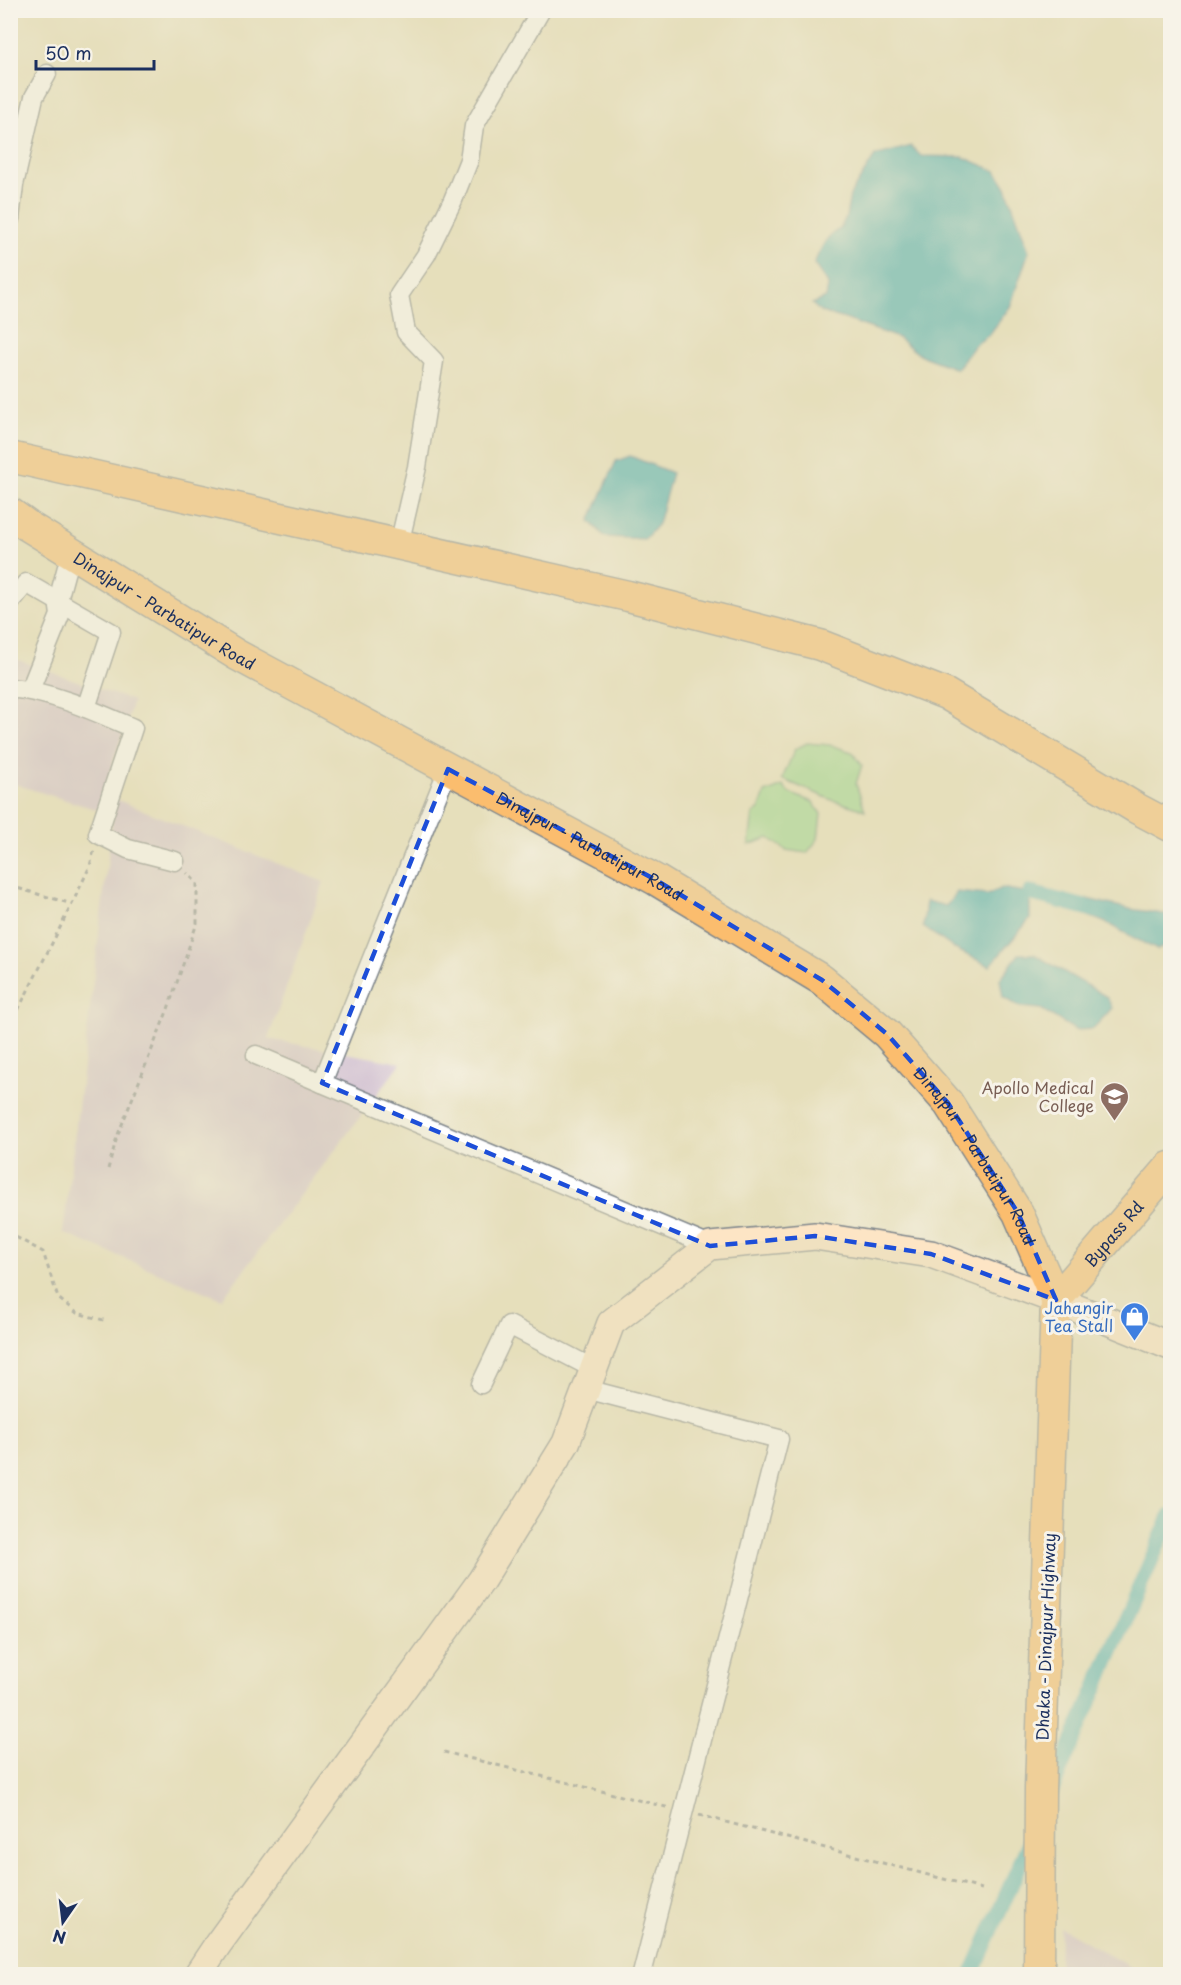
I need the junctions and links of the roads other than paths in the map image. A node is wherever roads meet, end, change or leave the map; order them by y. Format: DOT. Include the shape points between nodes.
graph roads {
  1 [pos="541,10"];
  2 [pos="47,74"];
  3 [pos="12,184"];
  4 [pos="10,219"];
  5 [pos="10,457"];
  6 [pos="10,513"];
  7 [pos="399,544"];
  8 [pos="70,552"];
  9 [pos="58,600"];
  10 [pos="10,603"];
  11 [pos="10,688"];
  12 [pos="30,690"];
  13 [pos="86,708"];
  14 [pos="448,769"];
  15 [pos="1170,826"];
  16 [pos="175,861"];
  17 [pos="256,1055"];
  18 [pos="322,1083"];
  19 [pos="1170,1167"];
  20 [pos="710,1246"];
  21 [pos="1056,1300"];
  22 [pos="1170,1346"];
  23 [pos="590,1379"];
  24 [pos="481,1383"];
  25 [pos="198,1974"];
  26 [pos="642,1974"];
  27 [pos="1039,1974"];
  1 -- 7 [label="street" via="474,126 470,160 453,200 426,255 399,295 406,332 434,361 417,467"];
  2 -- 3 [label="street" via="34,97"];
  3 -- 4 [label="street"];
  5 -- 7 [label="main road"];
  6 -- 8 [label="main road, Dinajpur - Parbatipur Road"];
  7 -- 15 [label="main road" via="820,645 946,694"];
  8 -- 9 [label="street"];
  8 -- 14 [label="main road, Dinajpur - Parbatipur Road" via="237,655"];
  9 -- 10 [label="street" via="26,583"];
  9 -- 12 [label="street" via="60,615"];
  9 -- 13 [label="street" via="111,632"];
  11 -- 12 [label="street"];
  12 -- 13 [label="street"];
  13 -- 16 [label="street" via="133,728 98,834 128,849"];
  14 -- 18 [label="street"];
  14 -- 21 [label="main road, Dinajpur - Parbatipur Road" via="656,880 822,980 887,1034 948,1103 1018,1214"];
  17 -- 18 [label="street"];
  18 -- 20 [label="street"];
  19 -- 21 [label="main road, Bypass Rd"];
  20 -- 21 [label="street" via="815,1236 931,1254"];
  20 -- 23 [label="street" via="611,1323"];
  21 -- 22 [label="street"];
  21 -- 27 [label="main road, Dhaka - Dinajpur Highway" via="1040,1789"];
  23 -- 24 [label="street" via="509,1325"];
  23 -- 25 [label="street" via="566,1443 481,1581"];
  23 -- 26 [label="street" via="779,1439"];
}
